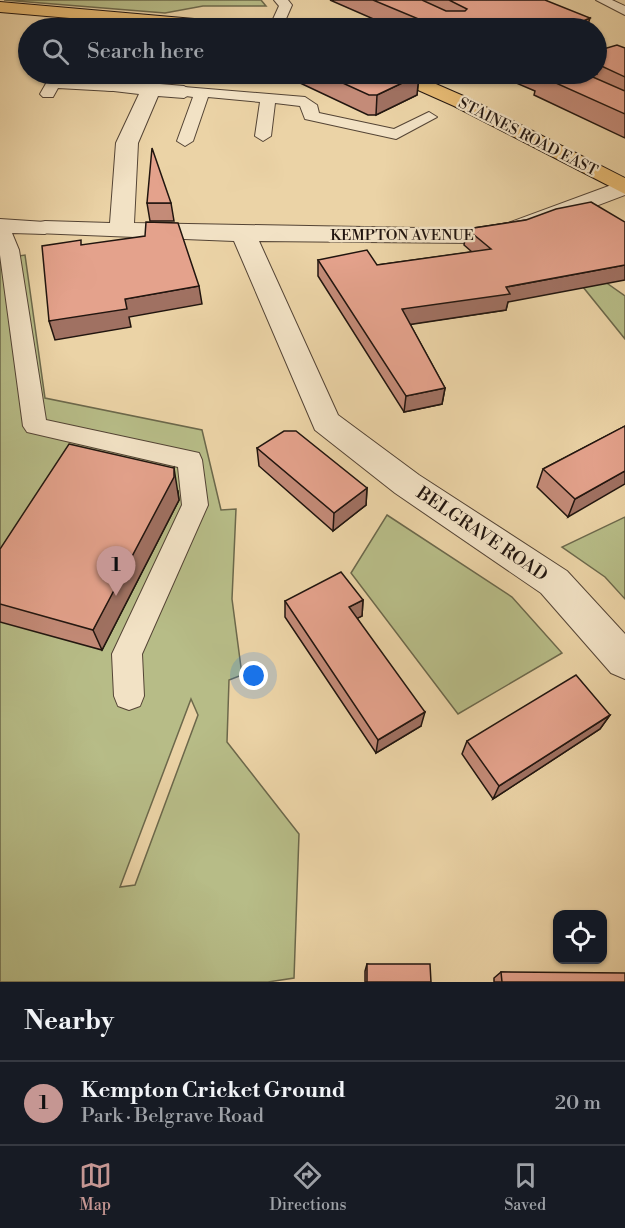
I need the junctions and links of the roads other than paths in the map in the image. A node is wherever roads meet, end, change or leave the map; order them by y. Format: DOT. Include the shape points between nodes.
graph roads {
  1 [pos="280,0"];
  2 [pos="602,0"];
  3 [pos="0,7"];
  4 [pos="625,11"];
  5 [pos="126,18"];
  6 [pos="280,18"];
  7 [pos="53,84"];
  8 [pos="73,84"];
  9 [pos="424,85"];
  10 [pos="112,86"];
  11 [pos="151,90"];
  12 [pos="193,92"];
  13 [pos="48,94"];
  14 [pos="268,97"];
  15 [pos="429,117"];
  16 [pos="262,136"];
  17 [pos="185,141"];
  18 [pos="625,187"];
  19 [pos="0,226"];
  20 [pos="45,228"];
  21 [pos="122,230"];
  22 [pos="243,234"];
  23 [pos="625,661"];
  24 [pos="129,696"];
  1 -- 6 [label="lane" via="286,5"];
  2 -- 4 [label="lane"];
  3 -- 5 [label="highway"];
  7 -- 13 [label="lane"];
  8 -- 10 [label="lane"];
  9 -- 18 [label="highway, STAINES ROAD EAST"];
  10 -- 11 [label="street"];
  11 -- 12 [label="street"];
  11 -- 21 [label="street" via="127,143"];
  12 -- 14 [label="lane"];
  12 -- 17 [label="lane"];
  14 -- 15 [label="lane" via="305,102 312,108 311,116 396,134"];
  14 -- 16 [label="lane"];
  18 -- 22 [label="street, KEMPTON AVENUE" via="498,234"];
  19 -- 20 [label="lane"];
  19 -- 24 [label="lane" via="9,250 35,426 190,460 195,506 127,654"];
  20 -- 21 [label="street, KEMPTON AVENUE"];
  21 -- 22 [label="street, KEMPTON AVENUE"];
  22 -- 23 [label="street, BELGRAVE ROAD" via="326,422 407,484 554,582"];
}
